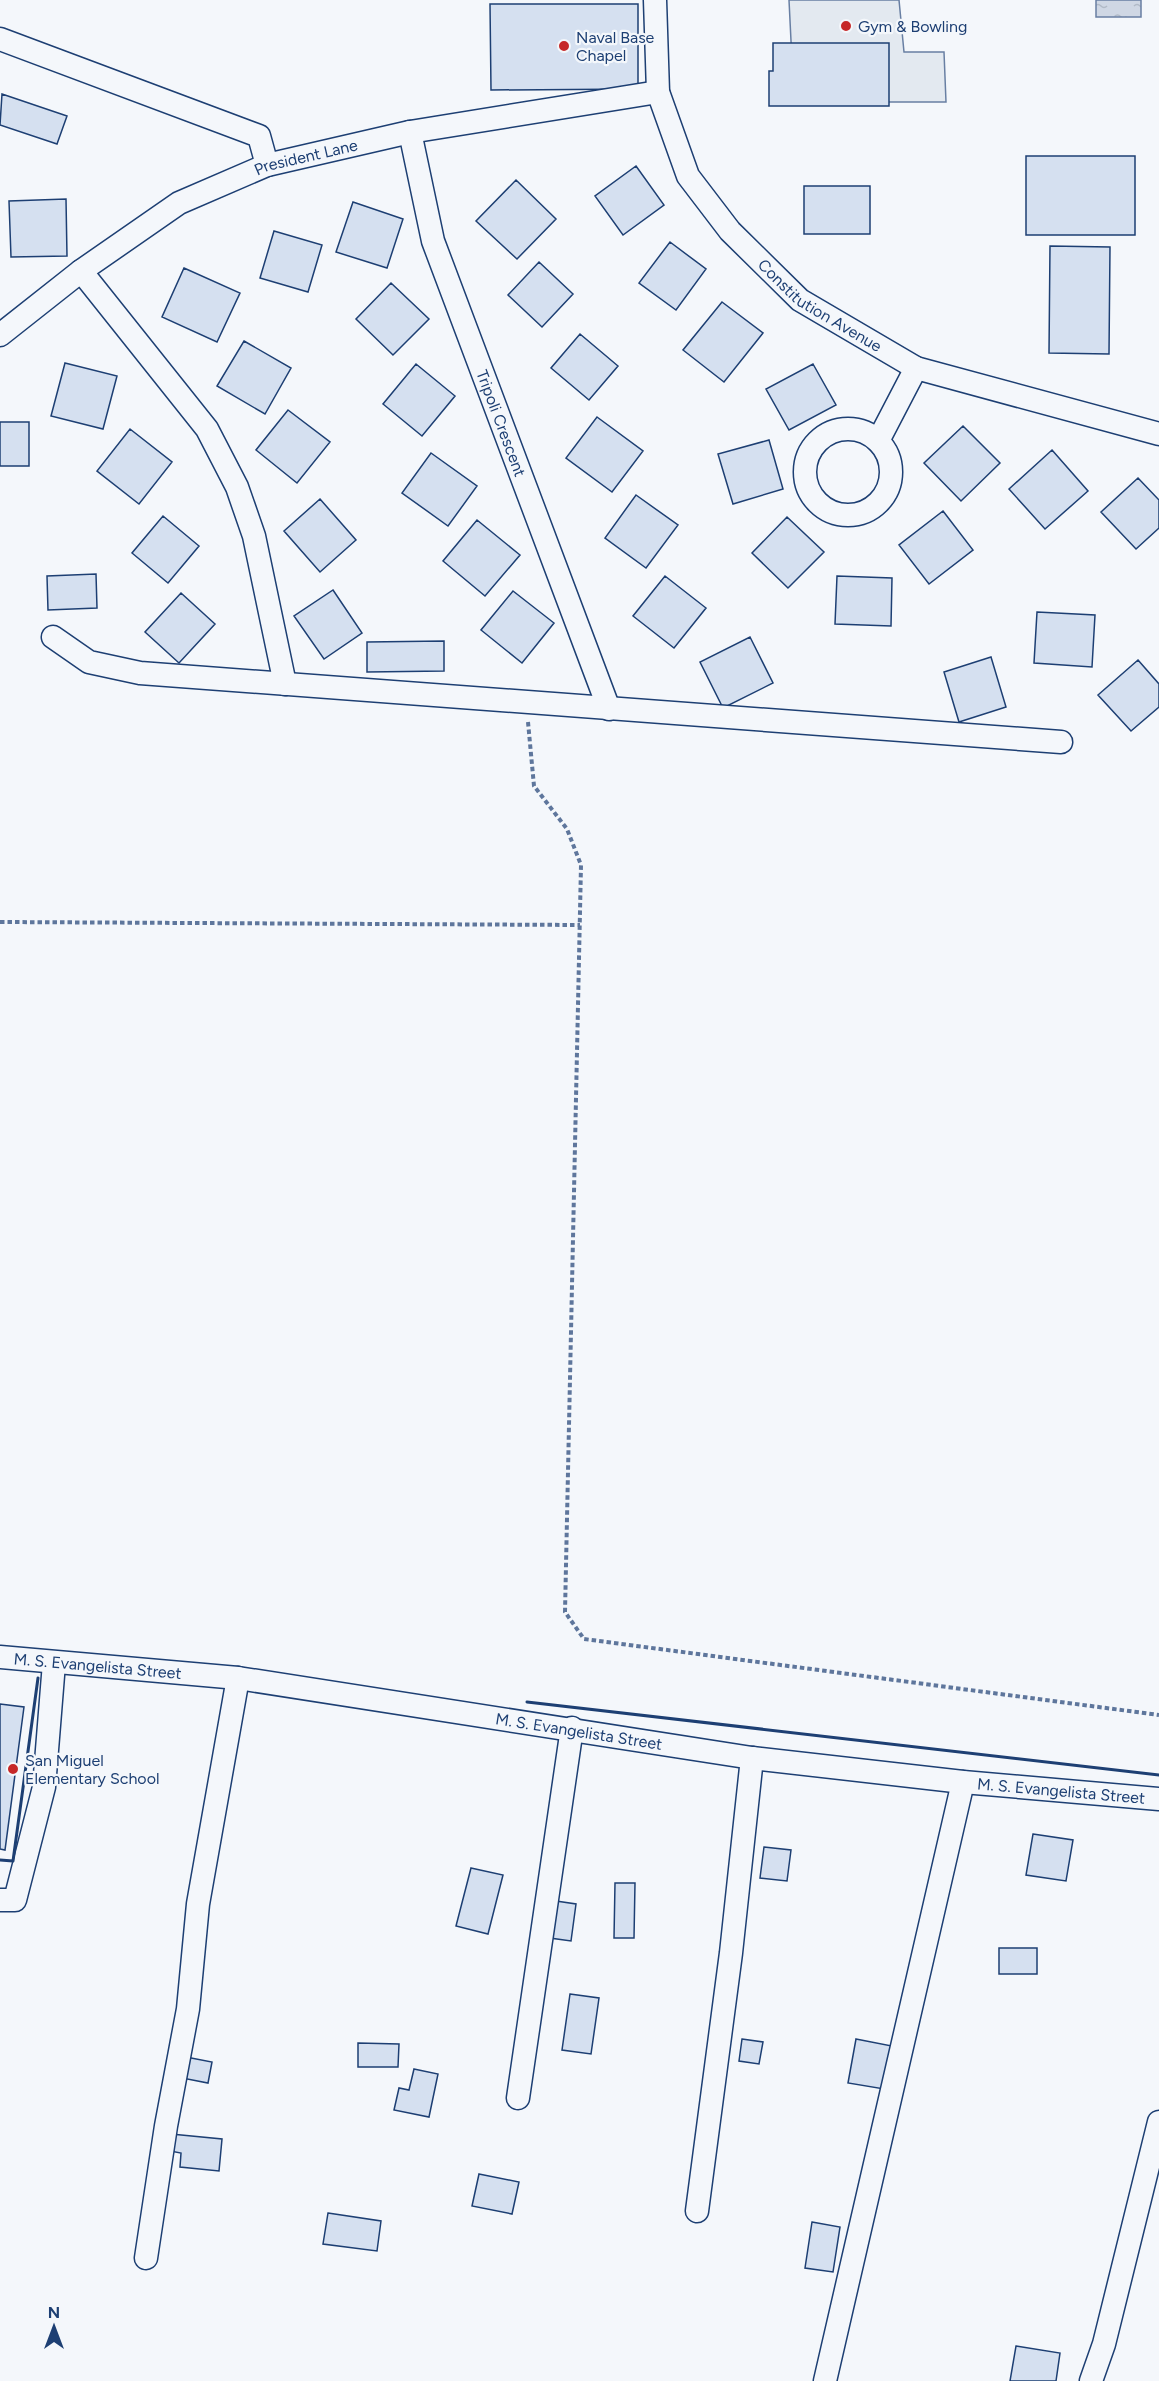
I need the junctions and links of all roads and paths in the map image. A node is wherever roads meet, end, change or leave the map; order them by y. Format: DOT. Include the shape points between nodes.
graph roads {
  1 [pos="654,0"];
  2 [pos="0,39"];
  3 [pos="658,92"];
  4 [pos="410,132"];
  5 [pos="267,165"];
  6 [pos="81,271"];
  7 [pos="0,335"];
  8 [pos="916,368"];
  9 [pos="1159,434"];
  10 [pos="878,441"];
  11 [pos="53,637"];
  12 [pos="285,684"];
  13 [pos="526,703"];
  14 [pos="609,709"];
  15 [pos="1061,742"];
  16 [pos="0,922"];
  17 [pos="580,925"];
  18 [pos="0,1657"];
  19 [pos="54,1663"];
  20 [pos="238,1678"];
  21 [pos="1159,1715"];
  22 [pos="572,1728"];
  23 [pos="752,1758"];
  24 [pos="963,1782"];
  25 [pos="1159,1798"];
  26 [pos="0,1900"];
  27 [pos="518,2098"];
  28 [pos="1159,2122"];
  29 [pos="697,2211"];
  30 [pos="146,2259"];
  31 [pos="825,2381"];
  32 [pos="1091,2381"];
  1 -- 3 [label="street, Constitution Avenue"];
  2 -- 5 [label="street" via="259,136"];
  3 -- 4 [label="street, President Lane"];
  3 -- 8 [label="street, Constitution Avenue" via="688,176 730,231 800,300"];
  4 -- 5 [label="street, President Lane"];
  4 -- 14 [label="street, Tripoli Crescent" via="433,242"];
  5 -- 6 [label="street, President Lane" via="179,203"];
  6 -- 7 [label="street, President Lane"];
  6 -- 12 [label="street" via="207,429 237,487 254,536"];
  8 -- 9 [label="street, Constitution Avenue"];
  8 -- 10 [label="street"];
  11 -- 12 [label="street" via="89,662 140,673"];
  12 -- 13 [label="street"];
  13 -- 14 [label="street"];
  13 -- 17 [label="path" via="534,786 567,829 581,865"];
  14 -- 15 [label="street"];
  16 -- 17 [label="path"];
  17 -- 21 [label="path" via="565,1612 584,1639"];
  18 -- 19 [label="street, M. S. Evangelista Street"];
  19 -- 20 [label="street, M. S. Evangelista Street"];
  19 -- 26 [label="street" via="44,1787 15,1900"];
  20 -- 22 [label="street, M. S. Evangelista Street"];
  20 -- 30 [label="street" via="198,1904 188,2009"];
  22 -- 23 [label="street, M. S. Evangelista Street"];
  22 -- 27 [label="street"];
  23 -- 24 [label="street, M. S. Evangelista Street"];
  23 -- 29 [label="street"];
  24 -- 25 [label="street, M. S. Evangelista Street"];
  24 -- 31 [label="street"];
  28 -- 32 [label="street" via="1104,2344"];
}
